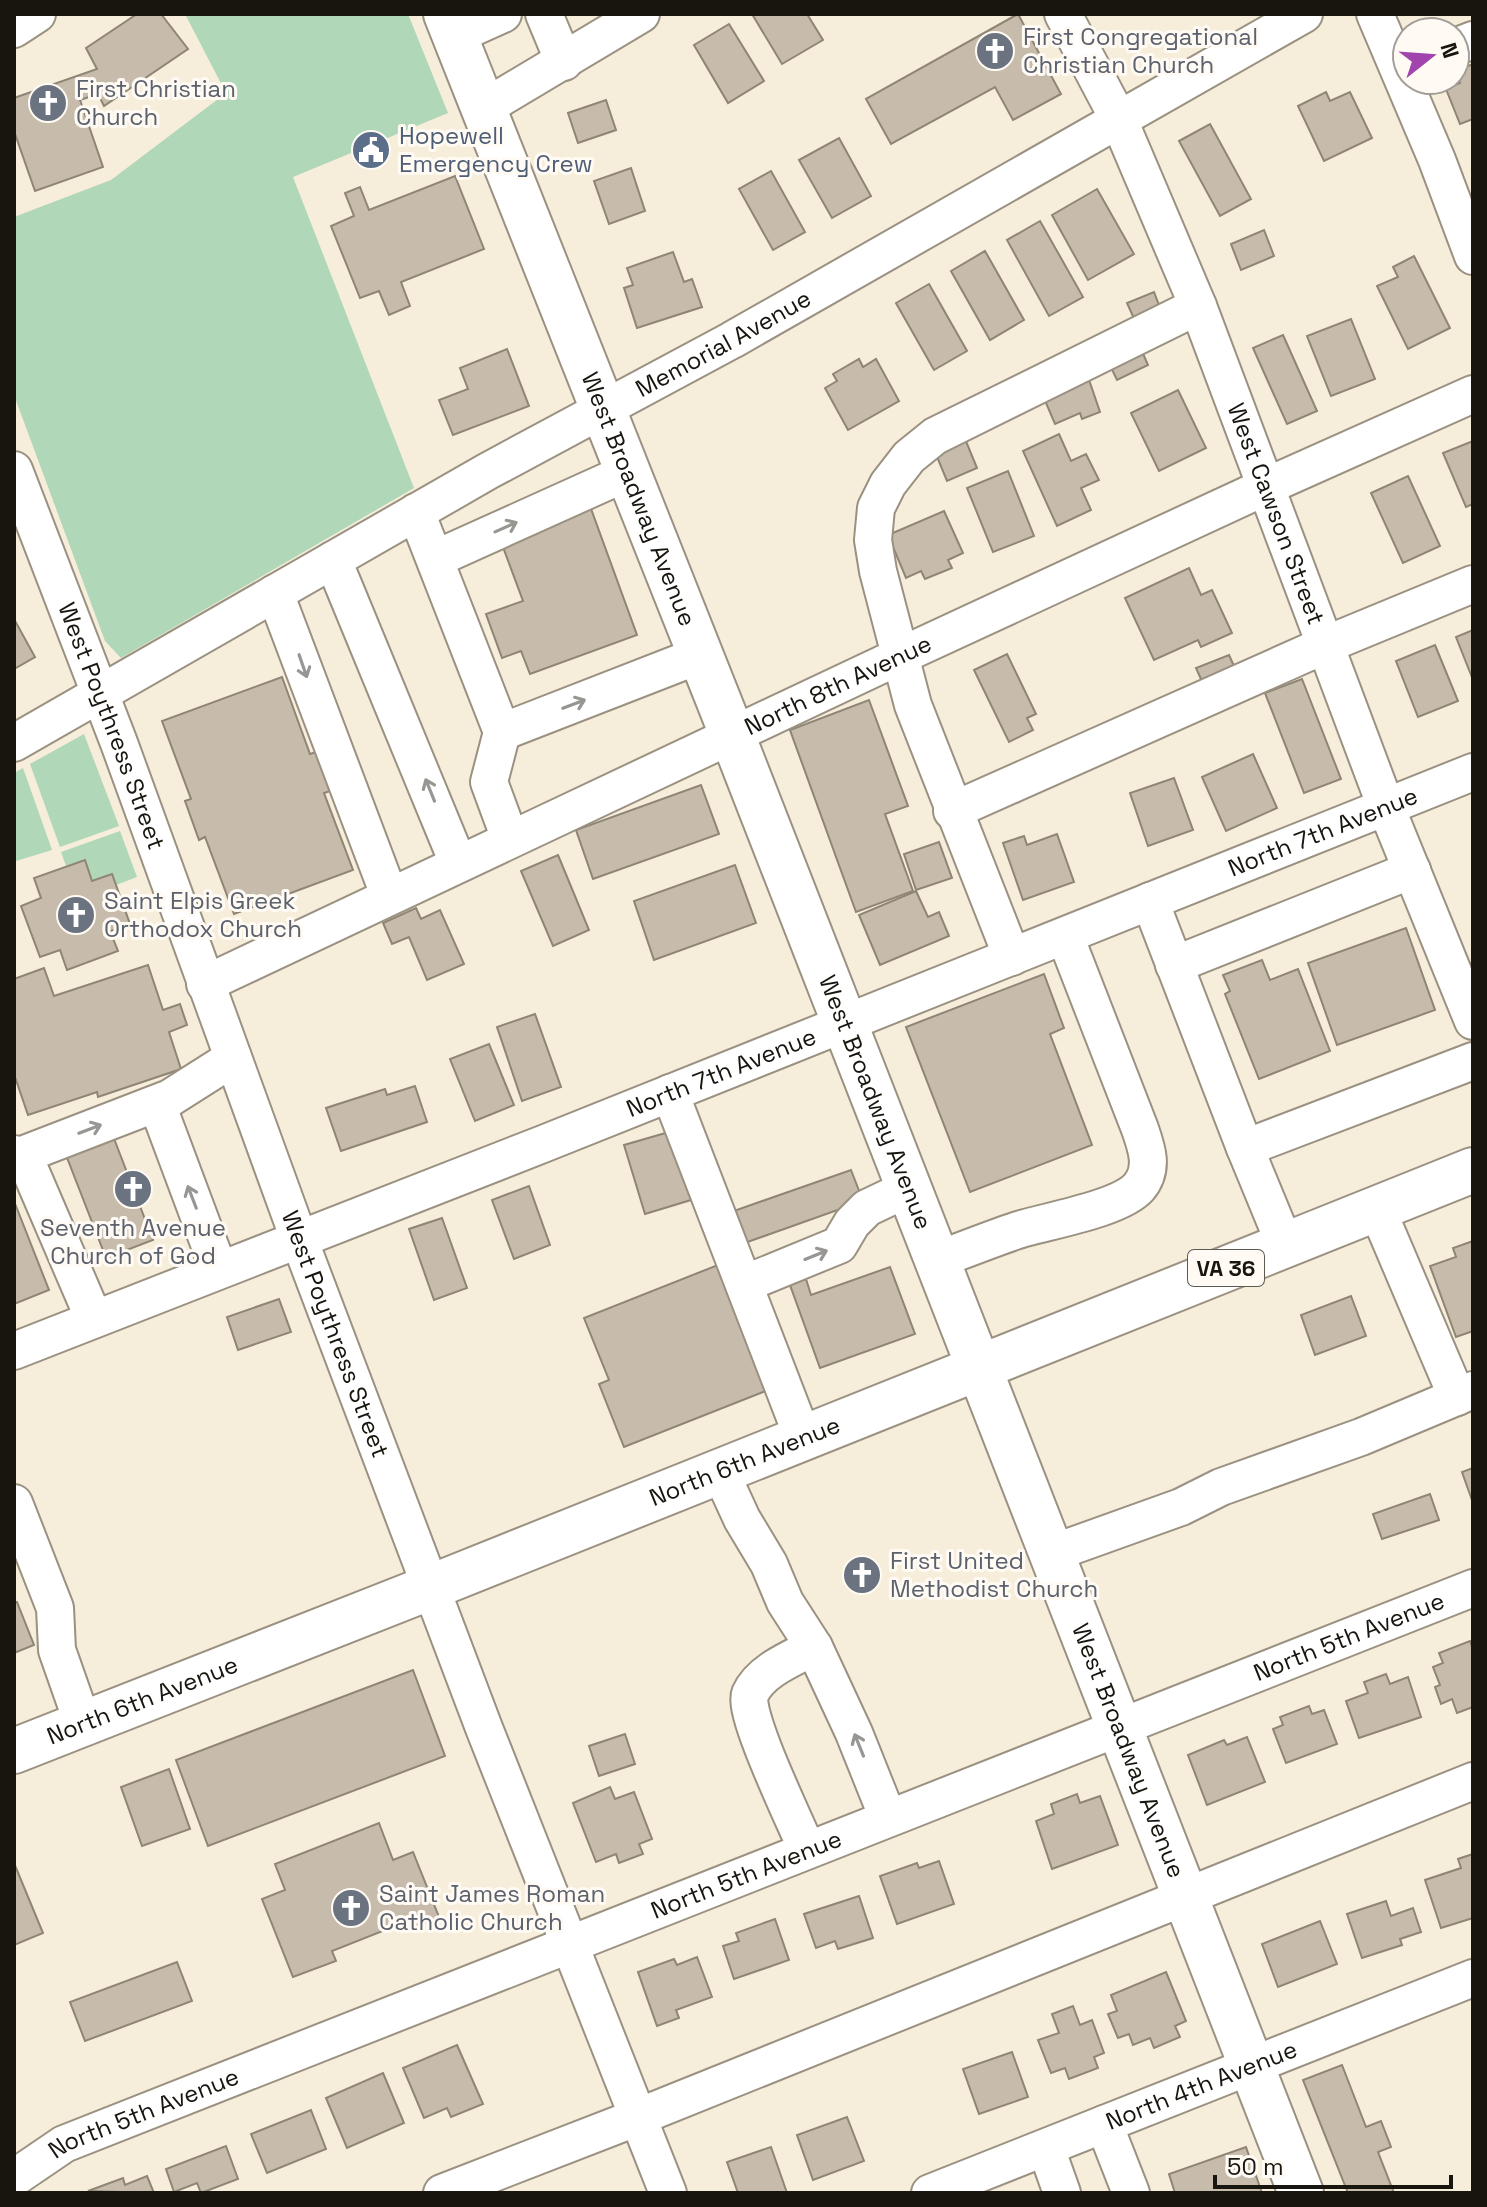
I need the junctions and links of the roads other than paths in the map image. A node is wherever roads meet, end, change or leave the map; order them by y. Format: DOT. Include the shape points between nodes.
graph roads {
  1 [pos="37,14"];
  2 [pos="544,14"];
  3 [pos="641,14"];
  4 [pos="1063,14"];
  5 [pos="1304,14"];
  6 [pos="1375,14"];
  7 [pos="497,15"];
  8 [pos="450,25"];
  9 [pos="14,29"];
  10 [pos="1391,45"];
  11 [pos="564,62"];
  12 [pos="1415,96"];
  13 [pos="482,109"];
  14 [pos="1119,120"];
  15 [pos="1465,211"];
  16 [pos="1473,256"];
  17 [pos="1198,306"];
  18 [pos="1473,394"];
  19 [pos="603,409"];
  20 [pos="14,470"];
  21 [pos="628,472"];
  22 [pos="1265,487"];
  23 [pos="416,512"];
  24 [pos="435,559"];
  25 [pos="333,560"];
  26 [pos="1473,584"];
  27 [pos="275,593"];
  28 [pos="1325,645"];
  29 [pos="700,655"];
  30 [pos="900,656"];
  31 [pos="100,693"];
  32 [pos="502,732"];
  33 [pos="732,735"];
  34 [pos="14,743"];
  35 [pos="1473,772"];
  36 [pos="1386,807"];
  37 [pos="952,811"];
  38 [pos="510,839"];
  39 [pos="458,863"];
  40 [pos="1412,870"];
  41 [pos="389,895"];
  42 [pos="1150,901"];
  43 [pos="1065,936"];
  44 [pos="1012,957"];
  45 [pos="1174,965"];
  46 [pos="205,984"];
  47 [pos="1473,1021"];
  48 [pos="843,1023"];
  49 [pos="233,1058"];
  50 [pos="1473,1061"];
  51 [pos="670,1093"];
  52 [pos="157,1104"];
  53 [pos="1245,1148"];
  54 [pos="16,1155"];
  55 [pos="1473,1170"];
  56 [pos="909,1188"];
  57 [pos="1377,1209"];
  58 [pos="299,1239"];
  59 [pos="1285,1245"];
  60 [pos="937,1260"];
  61 [pos="219,1270"];
  62 [pos="744,1284"];
  63 [pos="94,1319"];
  64 [pos="14,1351"];
  65 [pos="979,1366"];
  66 [pos="1465,1393"];
  67 [pos="803,1438"];
  68 [pos="720,1471"];
  69 [pos="14,1503"];
  70 [pos="22,1546"];
  71 [pos="1050,1554"];
  72 [pos="431,1587"];
  73 [pos="1473,1588"];
  74 [pos="814,1647"];
  75 [pos="83,1724"];
  76 [pos="1119,1727"];
  77 [pos="14,1751"];
  78 [pos="1473,1781"];
  79 [pos="888,1818"];
  80 [pos="807,1850"];
  81 [pos="1185,1898"];
  82 [pos="569,1943"];
  83 [pos="1473,1978"];
  84 [pos="1252,2067"];
  85 [pos="638,2117"];
  86 [pos="1104,2124"];
  87 [pos="1046,2148"];
  88 [pos="22,2171"];
  89 [pos="943,2191"];
  90 [pos="442,2193"];
  91 [pos="668,2193"];
  92 [pos="1062,2193"];
  93 [pos="1131,2193"];
  94 [pos="1301,2193"];
  1 -- 9 [label="street"];
  2 -- 11 [label="street"];
  3 -- 11 [label="street"];
  4 -- 14 [label="street, West Cawson Street"];
  5 -- 14 [label="street, Memorial Avenue"];
  6 -- 10 [label="street"];
  7 -- 8 [label="street"];
  8 -- 13 [label="main road, West Broadway Avenue"];
  11 -- 13 [label="street"];
  12 -- 15 [label="street"];
  13 -- 19 [label="main road, West Broadway Avenue"];
  14 -- 17 [label="street, West Cawson Street"];
  14 -- 19 [label="street, Memorial Avenue"];
  15 -- 16 [label="street"];
  17 -- 22 [label="street, West Cawson Street"];
  17 -- 30 [label="street" via="935,436 909,457 876,508 873,540"];
  18 -- 22 [label="street, North 8th Avenue"];
  19 -- 21 [label="main road, West Broadway Avenue"];
  19 -- 23 [label="street, Memorial Avenue"];
  20 -- 31 [label="street, West Poythress Street"];
  24 -- 21 [label="street, one-way"];
  21 -- 29 [label="main road, West Broadway Avenue"];
  22 -- 28 [label="street, West Cawson Street"];
  22 -- 30 [label="street, North 8th Avenue"];
  23 -- 24 [label="street"];
  23 -- 25 [label="street, Memorial Avenue"];
  24 -- 32 [label="street"];
  25 -- 27 [label="street, Memorial Avenue"];
  39 -- 25 [label="street, one-way"];
  26 -- 28 [label="street"];
  27 -- 31 [label="street, Memorial Avenue"];
  27 -- 41 [label="street, one-way"];
  28 -- 36 [label="street, West Cawson Street"];
  28 -- 37 [label="street"];
  32 -- 29 [label="street, one-way"];
  29 -- 33 [label="main road, West Broadway Avenue"];
  30 -- 33 [label="street, North 8th Avenue"];
  30 -- 37 [label="street"];
  31 -- 34 [label="street, Memorial Avenue"];
  31 -- 46 [label="street, West Poythress Street"];
  32 -- 38 [label="street" via="489,782"];
  33 -- 38 [label="street, North 8th Avenue"];
  33 -- 48 [label="main road, West Broadway Avenue"];
  35 -- 36 [label="street, North 7th Avenue"];
  36 -- 40 [label="street, West Cawson Street"];
  36 -- 42 [label="street, North 7th Avenue"];
  37 -- 44 [label="street"];
  38 -- 39 [label="street, North 8th Avenue"];
  39 -- 41 [label="street, North 8th Avenue"];
  40 -- 45 [label="street"];
  40 -- 47 [label="street, West Cawson Street"];
  41 -- 46 [label="street, North 8th Avenue"];
  42 -- 43 [label="street, North 7th Avenue"];
  42 -- 45 [label="street"];
  43 -- 44 [label="street, North 7th Avenue"];
  43 -- 60 [label="street" via="1148,1153 1145,1176 1138,1188 1113,1201"];
  44 -- 48 [label="street, North 7th Avenue"];
  45 -- 53 [label="street"];
  46 -- 49 [label="street, West Poythress Street"];
  48 -- 51 [label="street, North 7th Avenue"];
  48 -- 56 [label="main road, West Broadway Avenue"];
  49 -- 52 [label="street"];
  49 -- 58 [label="street, West Poythress Street"];
  50 -- 53 [label="street"];
  51 -- 58 [label="street, North 7th Avenue"];
  51 -- 62 [label="street"];
  54 -- 52 [label="street, one-way"];
  61 -- 52 [label="street, one-way"];
  53 -- 59 [label="street"];
  54 -- 63 [label="street" via="30,1170"];
  55 -- 57 [label="main road, North 6th Avenue / VA 36"];
  56 -- 60 [label="main road, West Broadway Avenue"];
  62 -- 56 [label="street, one-way" via="839,1245 867,1208"];
  57 -- 59 [label="main road, North 6th Avenue / VA 36"];
  57 -- 66 [label="street"];
  58 -- 61 [label="street, North 7th Avenue"];
  58 -- 72 [label="street, West Poythress Street"];
  59 -- 65 [label="main road, North 6th Avenue / VA 36"];
  60 -- 65 [label="main road, West Broadway Avenue"];
  61 -- 63 [label="street, North 7th Avenue"];
  62 -- 67 [label="street"];
  63 -- 64 [label="street, North 7th Avenue"];
  65 -- 67 [label="main road, North 6th Avenue"];
  65 -- 71 [label="main road, West Broadway Avenue"];
  66 -- 71 [label="street"];
  67 -- 68 [label="main road, North 6th Avenue"];
  68 -- 72 [label="main road, North 6th Avenue"];
  68 -- 74 [label="street" via="785,1602"];
  69 -- 70 [label="street"];
  70 -- 75 [label="street" via="55,1608 57,1650"];
  71 -- 76 [label="main road, West Broadway Avenue"];
  72 -- 75 [label="main road, North 6th Avenue"];
  72 -- 82 [label="street, West Poythress Street"];
  73 -- 76 [label="street, North 5th Avenue"];
  79 -- 74 [label="street, one-way"];
  74 -- 80 [label="street" via="771,1671 750,1694 749,1703"];
  75 -- 77 [label="main road, North 6th Avenue"];
  76 -- 79 [label="street, North 5th Avenue"];
  76 -- 81 [label="main road, West Broadway Avenue"];
  78 -- 81 [label="street"];
  79 -- 80 [label="street, North 5th Avenue"];
  80 -- 82 [label="street, North 5th Avenue"];
  81 -- 84 [label="main road, West Broadway Avenue"];
  81 -- 85 [label="street"];
  82 -- 85 [label="street, West Poythress Street"];
  82 -- 88 [label="street, North 5th Avenue" via="64,2144"];
  83 -- 84 [label="street, North 4th Avenue"];
  84 -- 86 [label="street, North 4th Avenue"];
  84 -- 94 [label="main road, West Broadway Avenue"];
  85 -- 90 [label="street"];
  85 -- 91 [label="street, West Poythress Street"];
  86 -- 87 [label="street, North 4th Avenue"];
  86 -- 93 [label="street"];
  87 -- 89 [label="street, North 4th Avenue"];
  87 -- 92 [label="street"];
}
